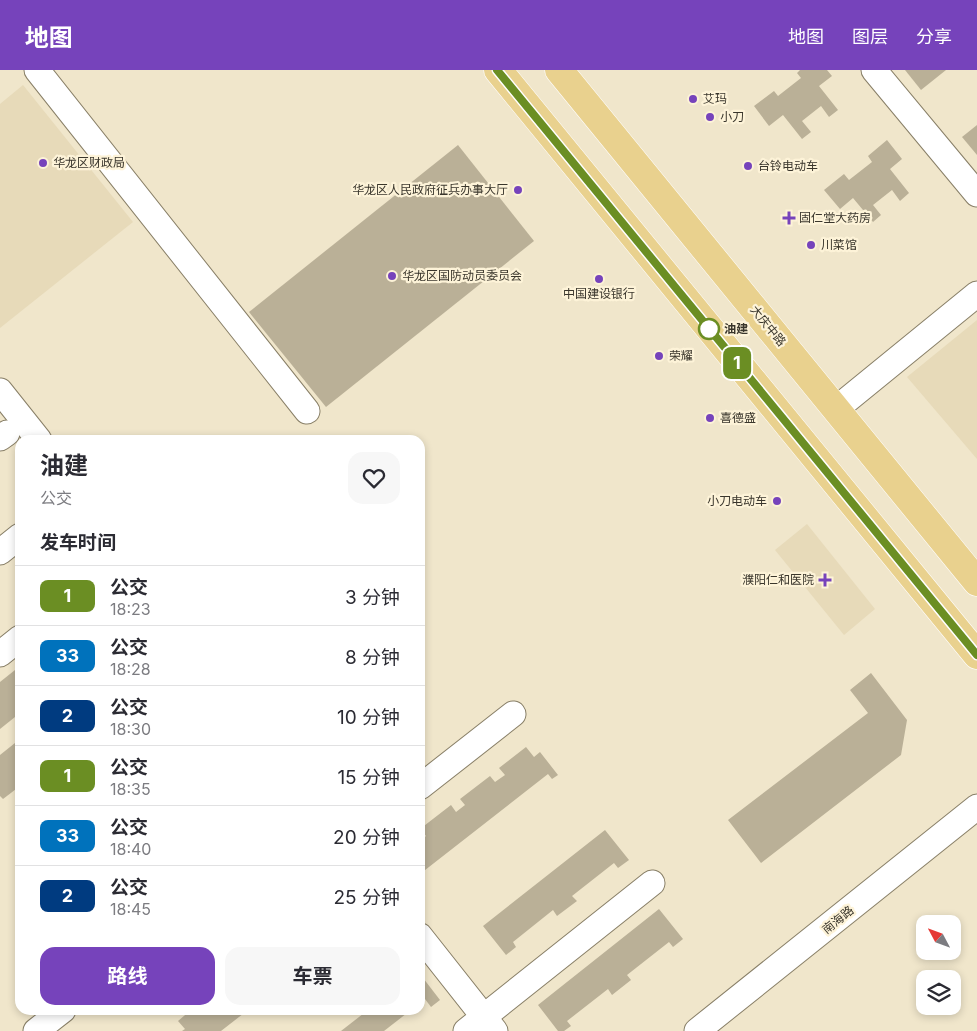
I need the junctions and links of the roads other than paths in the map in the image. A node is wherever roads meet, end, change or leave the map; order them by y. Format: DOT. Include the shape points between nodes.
graph roads {
  1 [pos="37,70"];
  2 [pos="498,70"];
  3 [pos="559,70"];
  4 [pos="874,70"];
  5 [pos="977,194"];
  6 [pos="977,294"];
  7 [pos="0,391"];
  8 [pos="836,408"];
  9 [pos="308,411"];
  10 [pos="35,435"];
  11 [pos="15,540"];
  12 [pos="0,552"];
  13 [pos="977,582"];
  14 [pos="15,642"];
  15 [pos="0,654"];
  16 [pos="977,655"];
  17 [pos="514,714"];
  18 [pos="425,783"];
  19 [pos="977,807"];
  20 [pos="652,883"];
  21 [pos="425,943"];
  22 [pos="56,1015"];
  23 [pos="482,1026"];
  24 [pos="36,1031"];
  25 [pos="697,1031"];
  1 -- 9 [label="street"];
  2 -- 16 [label="main road"];
  3 -- 8 [label="main road, 大庆中路"];
  4 -- 5 [label="street"];
  6 -- 8 [label="street"];
  7 -- 10 [label="street"];
  8 -- 13 [label="main road, 大庆中路"];
  11 -- 12 [label="street"];
  14 -- 15 [label="street"];
  17 -- 18 [label="street"];
  19 -- 25 [label="street, 南海路"];
  20 -- 23 [label="street"];
  21 -- 23 [label="street"];
  22 -- 24 [label="street"];
}
